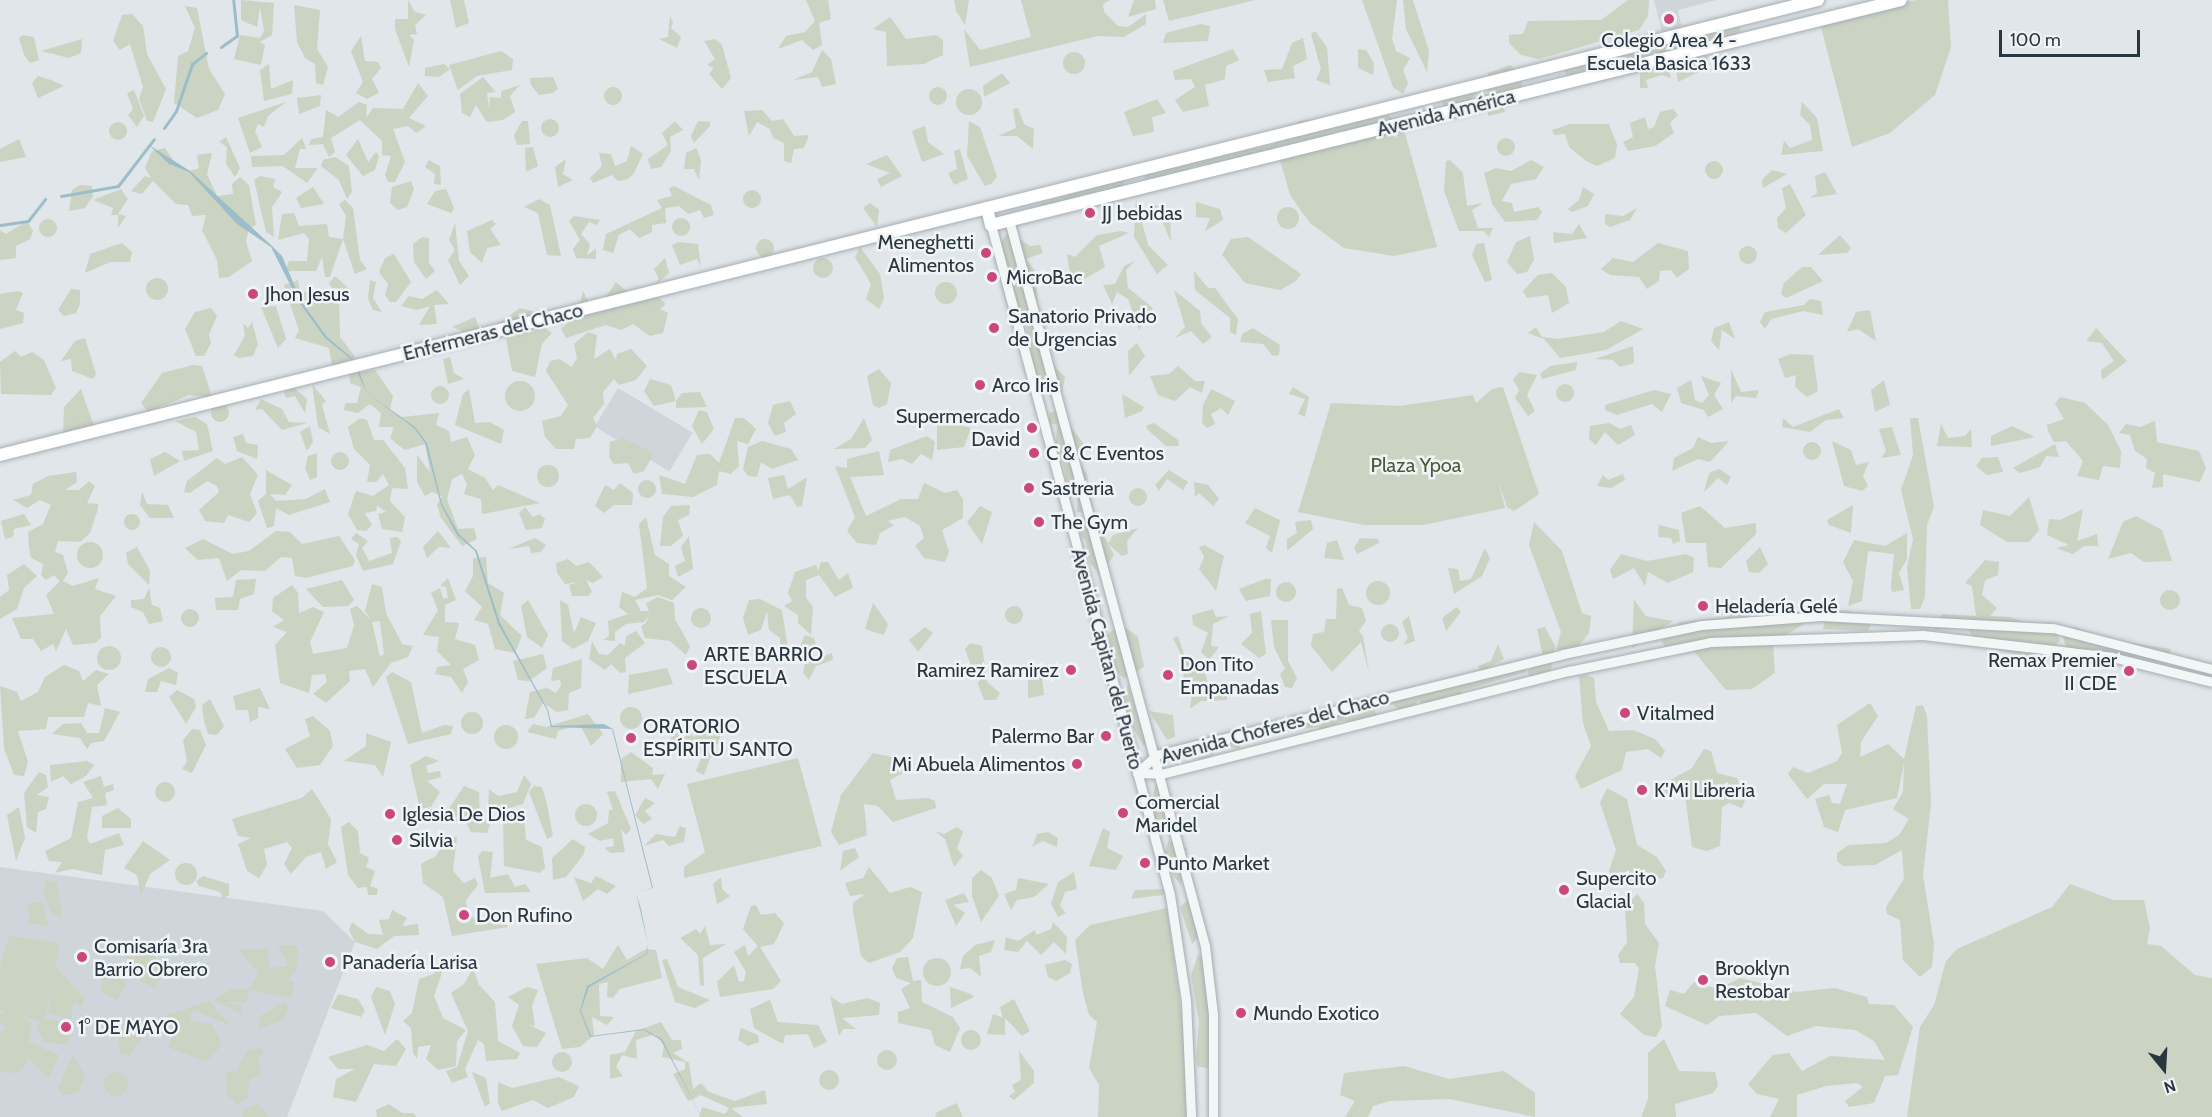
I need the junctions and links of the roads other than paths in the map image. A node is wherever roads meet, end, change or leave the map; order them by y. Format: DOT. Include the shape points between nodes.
graph roads {
  1 [pos="1818,0"];
  2 [pos="1901,0"];
  3 [pos="1003,201"];
  4 [pos="987,208"];
  5 [pos="1009,220"];
  6 [pos="991,225"];
  7 [pos="0,455"];
  8 [pos="2212,669"];
  9 [pos="2212,682"];
  10 [pos="1156,755"];
  11 [pos="1137,773"];
  12 [pos="1161,774"];
  13 [pos="1191,1117"];
  14 [pos="1213,1117"];
  1 -- 3 [label="main road, Avenida América"];
  2 -- 5 [label="main road, Avenida América"];
  3 -- 4 [label="main road, Avenida América"];
  3 -- 5 [label="main road, Avenida Capitan del Puerto"];
  4 -- 6 [label="main road, Avenida Capitan del Puerto"];
  4 -- 7 [label="main road, Enfermeras del Chaco"];
  5 -- 6 [label="main road, Avenida América"];
  5 -- 10 [label="street, Avenida Capitan del Puerto"];
  6 -- 11 [label="street, Avenida Capitan del Puerto"];
  8 -- 10 [label="street, Avenida Choferes del Chaco" via="2053,628 1923,617 1821,616 1724,623 1563,654"];
  9 -- 12 [label="street, Avenida Choferes del Chaco" via="2112,657 1923,635 1710,642 1569,671"];
  10 -- 11 [label="street, Avenida Choferes del Chaco"];
  10 -- 12 [label="street, Avenida Capitan del Puerto"];
  11 -- 12 [label="street, Avenida Choferes del Chaco"];
  11 -- 13 [label="street, Avenida Capitan del Puerto" via="1170,895 1186,1001"];
  12 -- 14 [label="street, Avenida Capitan del Puerto" via="1205,946 1213,1014"];
}
